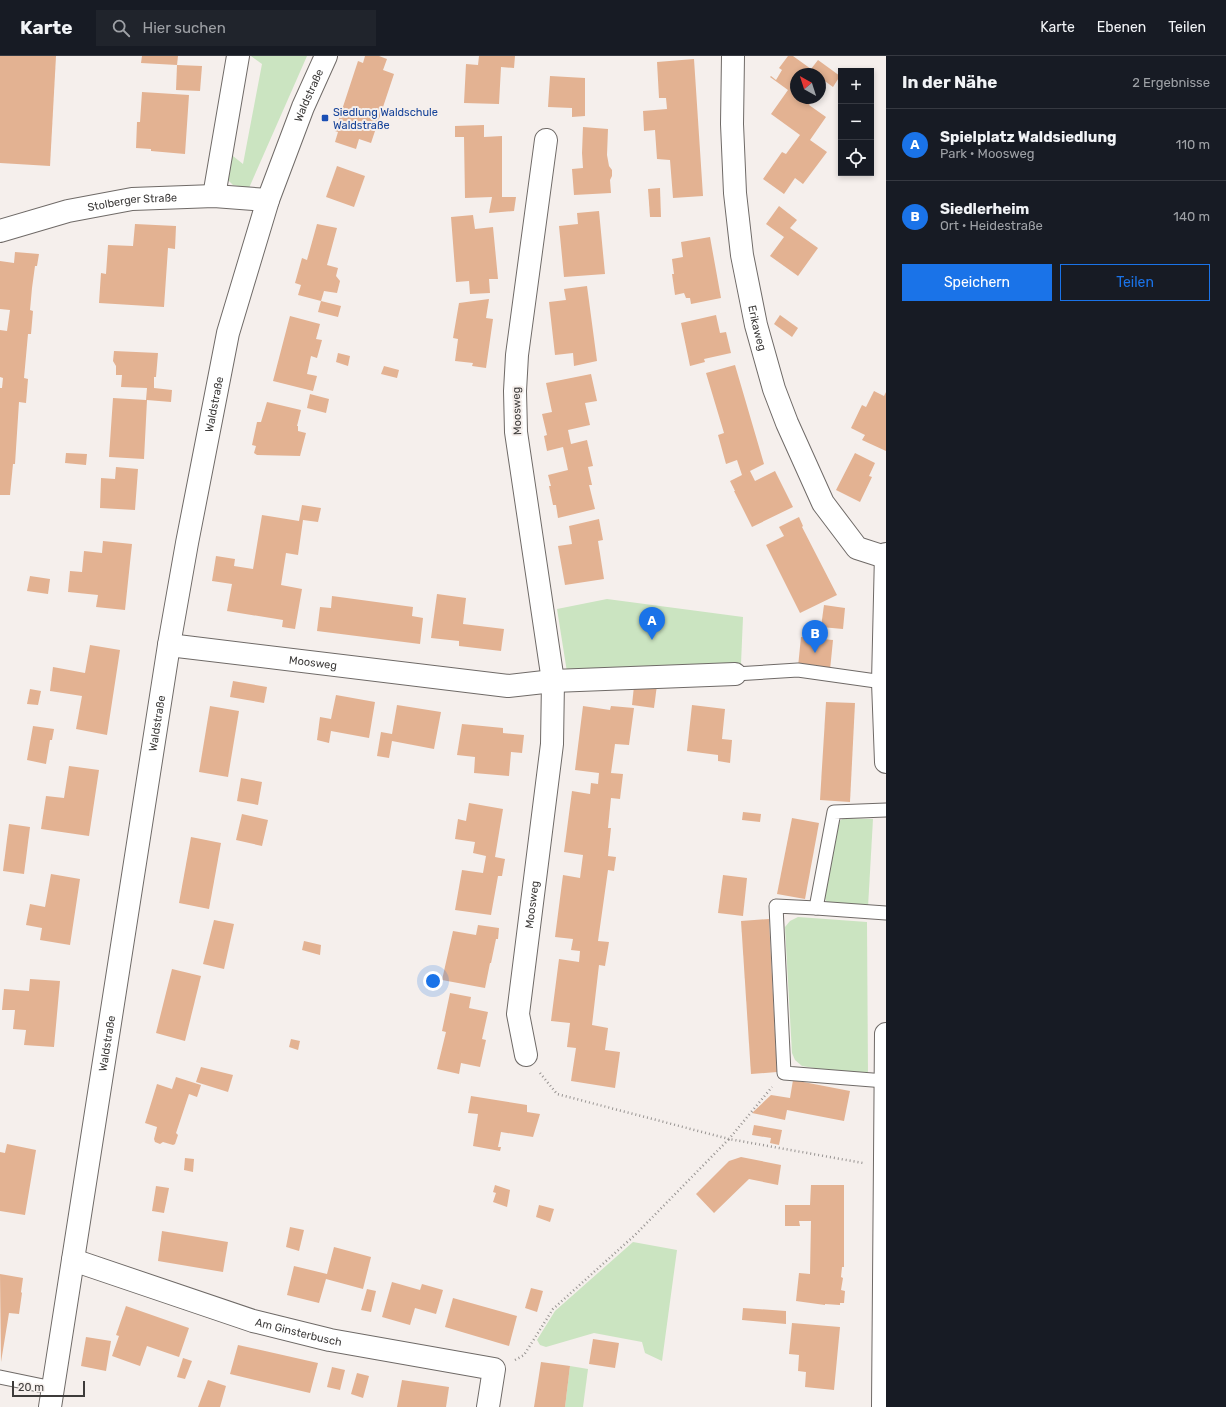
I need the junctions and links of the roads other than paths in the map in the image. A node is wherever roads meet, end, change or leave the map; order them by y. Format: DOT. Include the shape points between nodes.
graph roads {
  1 [pos="238,56"];
  2 [pos="326,56"];
  3 [pos="733,56"];
  4 [pos="546,140"];
  5 [pos="214,196"];
  6 [pos="268,200"];
  7 [pos="0,231"];
  8 [pos="886,556"];
  9 [pos="169,645"];
  10 [pos="735,674"];
  11 [pos="552,681"];
  12 [pos="883,682"];
  13 [pos="885,719"];
  14 [pos="886,762"];
  15 [pos="886,810"];
  16 [pos="816,908"];
  17 [pos="886,913"];
  18 [pos="886,1034"];
  19 [pos="526,1055"];
  20 [pos="886,1060"];
  21 [pos="885,1081"];
  22 [pos="73,1260"];
  23 [pos="0,1377"];
  24 [pos="51,1398"];
  25 [pos="488,1407"];
  26 [pos="883,1407"];
  1 -- 5 [label="street"];
  2 -- 6 [label="street, Waldstraße" via="303,107"];
  3 -- 8 [label="street, Erikaweg" via="735,193 742,255 756,325 774,389 789,430 823,503 857,548"];
  4 -- 11 [label="street, Moosweg" via="517,355 515,392 516,432"];
  5 -- 6 [label="street, Stolberger Straße"];
  5 -- 7 [label="street, Stolberger Straße" via="132,199 68,210"];
  6 -- 9 [label="street, Waldstraße" via="228,332"];
  8 -- 12 [label="street"];
  9 -- 11 [label="street, Moosweg" via="508,686"];
  9 -- 22 [label="street, Waldstraße"];
  10 -- 11 [label="street, Moosweg"];
  10 -- 12 [label="lane" via="798,670"];
  11 -- 19 [label="street, Moosweg" via="552,744 518,1014"];
  12 -- 13 [label="street"];
  13 -- 14 [label="street"];
  15 -- 16 [label="lane" via="834,812"];
  16 -- 17 [label="lane"];
  16 -- 21 [label="lane" via="776,906 784,1073"];
  18 -- 20 [label="street"];
  20 -- 21 [label="street"];
  21 -- 26 [label="street"];
  22 -- 24 [label="street, Waldstraße"];
  22 -- 25 [label="street, Am Ginsterbusch" via="253,1320 330,1340 494,1369"];
  23 -- 24 [label="lane"];
}
